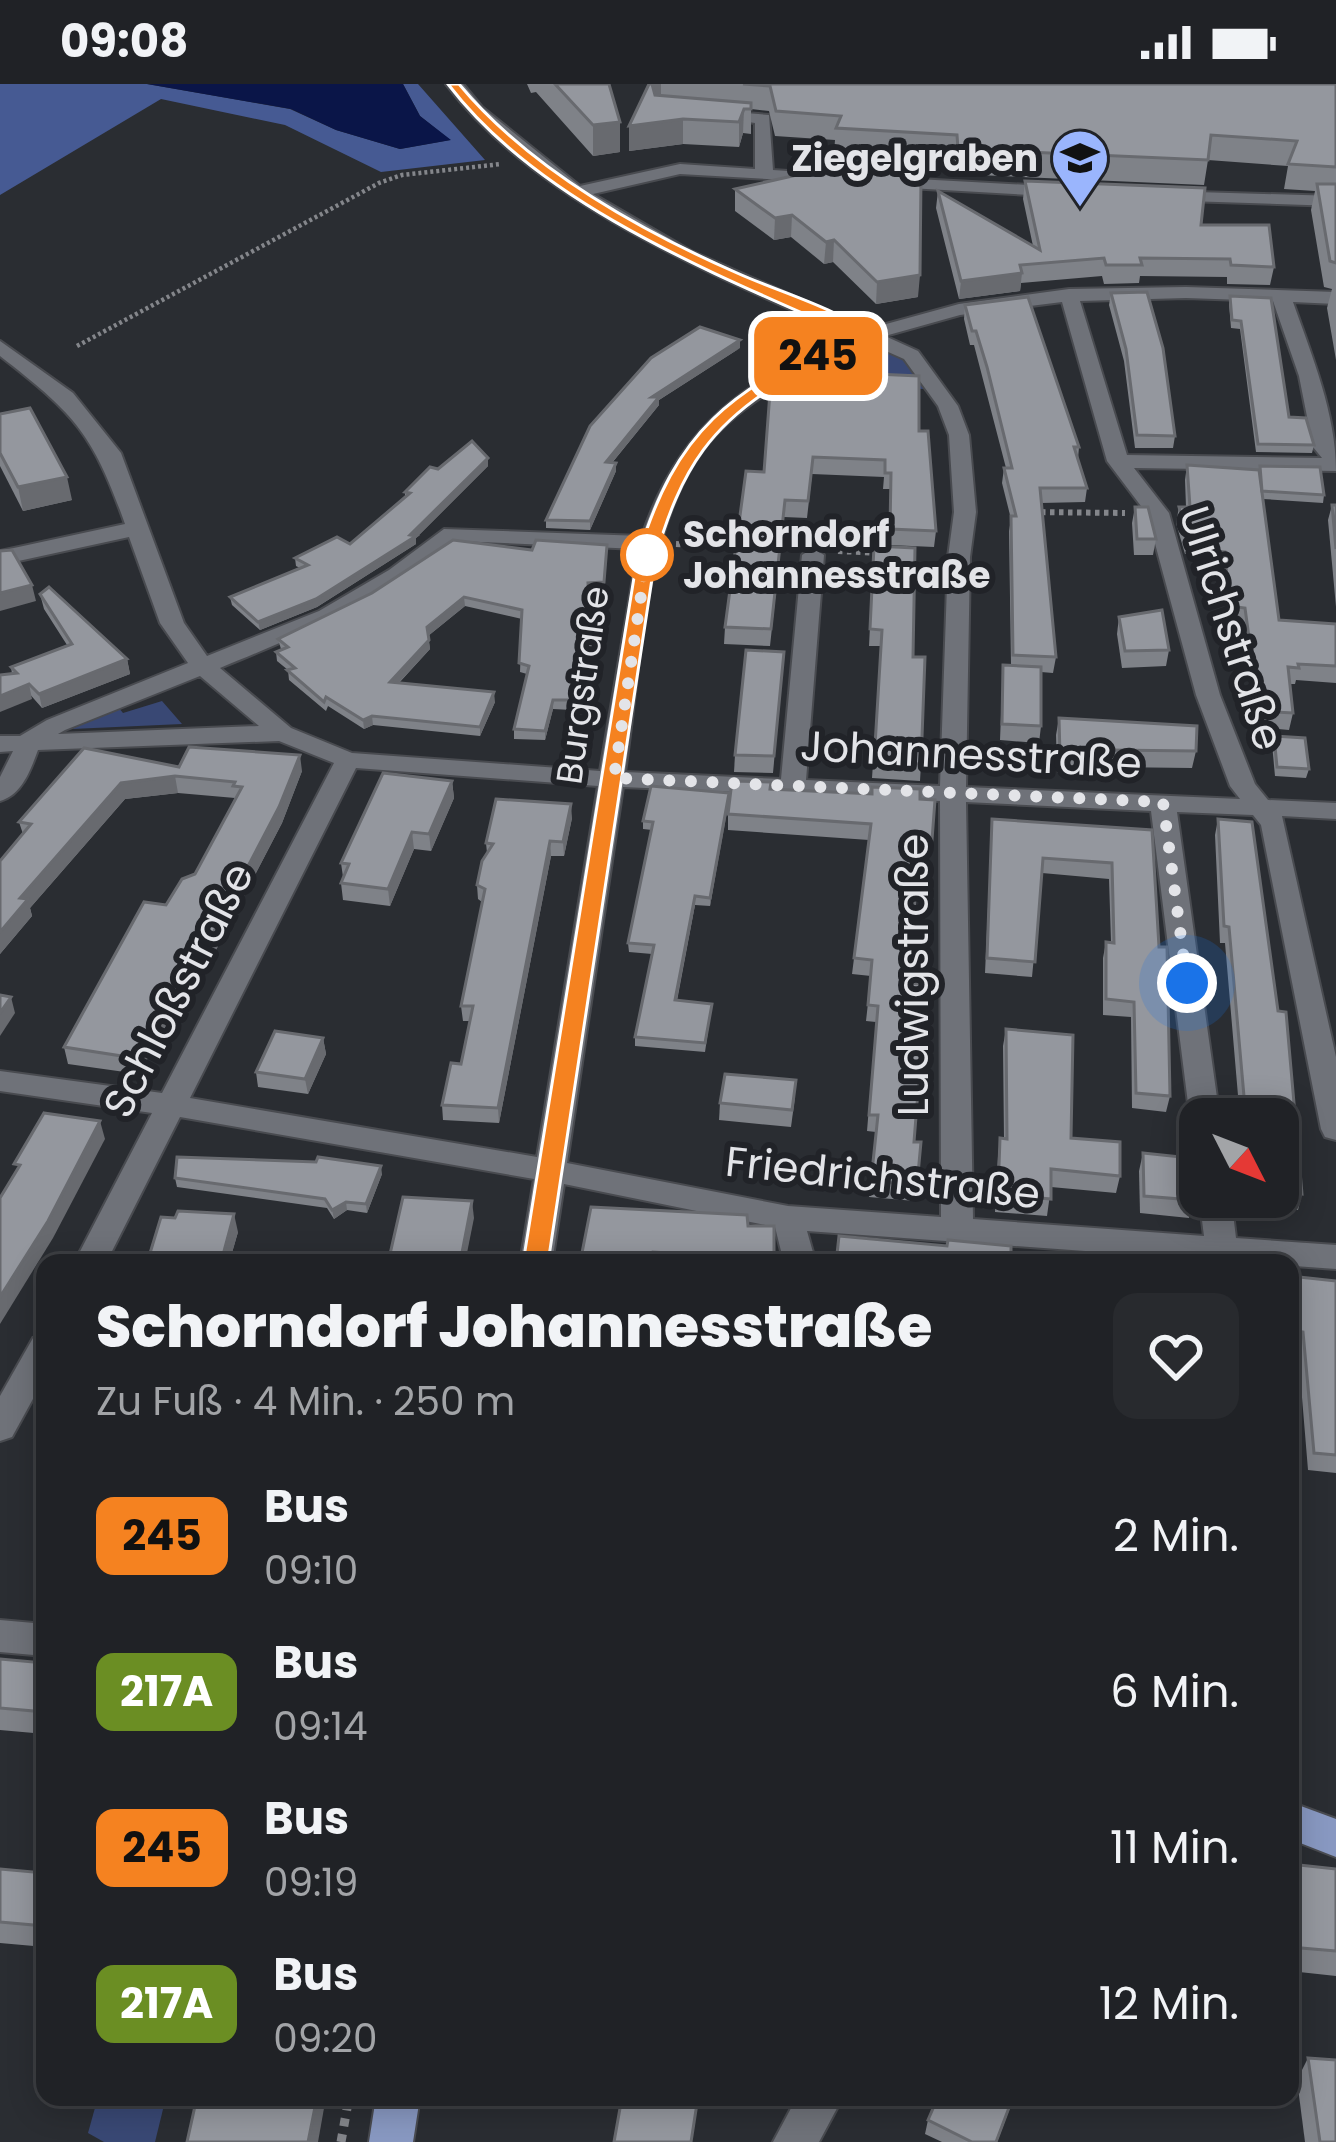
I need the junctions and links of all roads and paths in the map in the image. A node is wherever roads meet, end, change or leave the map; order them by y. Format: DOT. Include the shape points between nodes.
graph roads {
  1 [pos="454,84"];
  2 [pos="681,112"];
  3 [pos="505,164"];
  4 [pos="764,174"];
  5 [pos="577,192"];
  6 [pos="1081,193"];
  7 [pos="1151,196"];
  8 [pos="1336,201"];
  9 [pos="1281,295"];
  10 [pos="1069,296"];
  11 [pos="1336,298"];
  12 [pos="862,334"];
  13 [pos="0,346"];
  14 [pos="77,346"];
  15 [pos="1118,461"];
  16 [pos="1336,464"];
  17 [pos="1029,512"];
  18 [pos="1158,513"];
  19 [pos="135,529"];
  20 [pos="651,543"];
  21 [pos="813,555"];
  22 [pos="0,558"];
  23 [pos="201,664"];
  24 [pos="238,697"];
  25 [pos="282,733"];
  26 [pos="195,734"];
  27 [pos="29,741"];
  28 [pos="0,744"];
  29 [pos="348,760"];
  30 [pos="614,778"];
  31 [pos="793,785"];
  32 [pos="953,792"];
  33 [pos="0,793"];
  34 [pos="1163,802"];
  35 [pos="1259,807"];
  36 [pos="1336,812"];
  37 [pos="0,1081"];
  38 [pos="1202,1098"];
  39 [pos="169,1105"];
  40 [pos="1336,1129"];
  41 [pos="553,1171"];
  42 [pos="788,1218"];
  43 [pos="1218,1218"];
  44 [pos="957,1229"];
  45 [pos="1222,1249"];
  46 [pos="94,1254"];
  47 [pos="538,1254"];
  48 [pos="798,1254"];
  49 [pos="1293,1254"];
  50 [pos="1299,1254"];
  51 [pos="1336,1257"];
  52 [pos="36,1363"];
  53 [pos="0,1427"];
  54 [pos="0,1636"];
  55 [pos="36,1639"];
  56 [pos="1299,1824"];
  57 [pos="1336,1838"];
  58 [pos="347,2106"];
  59 [pos="397,2106"];
  60 [pos="816,2106"];
  61 [pos="340,2142"];
  62 [pos="391,2142"];
  63 [pos="795,2142"];
  1 -- 5 [label="street, Ludwigstraße"];
  2 -- 4 [label="street" via="764,119"];
  3 -- 14 [label="path" via="379,183"];
  4 -- 5 [label="street" via="680,169"];
  4 -- 6 [label="street"];
  5 -- 12 [label="street, Ludwigstraße" via="684,255"];
  7 -- 8 [label="street"];
  9 -- 10 [label="street, Burgstraße"];
  9 -- 11 [label="street, Burgstraße"];
  9 -- 16 [label="street" via="1324,447"];
  10 -- 12 [label="street, Burgstraße" via="999,302"];
  10 -- 15 [label="street, Ulrichstraße"];
  12 -- 20 [label="street, Burgstraße" via="788,370 709,432 674,477"];
  12 -- 32 [label="street, Ludwigstraße" via="911,355 959,435 965,512"];
  13 -- 19 [label="street, Johannesstraße" via="67,398 110,453"];
  15 -- 16 [label="street"];
  15 -- 18 [label="street, Ulrichstraße"];
  17 -- 18 [label="path"];
  18 -- 35 [label="street, Ulrichstraße" via="1208,695"];
  19 -- 22 [label="street"];
  19 -- 23 [label="street, Johannesstraße" via="172,623"];
  20 -- 23 [label="street" via="452,534 327,616"];
  20 -- 30 [label="street, Burgstraße"];
  21 -- 31 [label="street"];
  23 -- 24 [label="street, Johannesstraße"];
  23 -- 27 [label="street"];
  24 -- 25 [label="street, Johannesstraße"];
  24 -- 26 [label="street"];
  25 -- 26 [label="street"];
  25 -- 29 [label="street, Johannesstraße"];
  26 -- 27 [label="street"];
  27 -- 28 [label="street"];
  27 -- 33 [label="street"];
  29 -- 30 [label="street, Johannesstraße"];
  29 -- 39 [label="street, Schloßstraße"];
  30 -- 31 [label="street, Johannesstraße"];
  30 -- 41 [label="street, Burgstraße"];
  31 -- 32 [label="street, Johannesstraße"];
  32 -- 34 [label="street, Johannesstraße"];
  32 -- 44 [label="street, Ludwigstraße"];
  34 -- 35 [label="street, Johannesstraße"];
  34 -- 38 [label="street"];
  35 -- 36 [label="street, Johannesstraße"];
  35 -- 40 [label="street, Ulrichstraße" via="1274,824"];
  37 -- 39 [label="street, Friedrichstraße"];
  39 -- 41 [label="street, Friedrichstraße"];
  39 -- 46 [label="street, Schloßstraße"];
  41 -- 42 [label="street, Friedrichstraße"];
  41 -- 47 [label="street, Burgstraße"];
  42 -- 44 [label="street, Friedrichstraße"];
  42 -- 48 [label="street"];
  43 -- 45 [label="street"];
  44 -- 45 [label="street, Friedrichstraße"];
  45 -- 49 [label="street, Friedrichstraße"];
  50 -- 51 [label="street, Friedrichstraße"];
  52 -- 53 [label="street"];
  54 -- 55 [label="street"];
  56 -- 57 [label="main road"];
  58 -- 61 [label="path"];
  59 -- 62 [label="main road"];
  60 -- 63 [label="street"];
}
